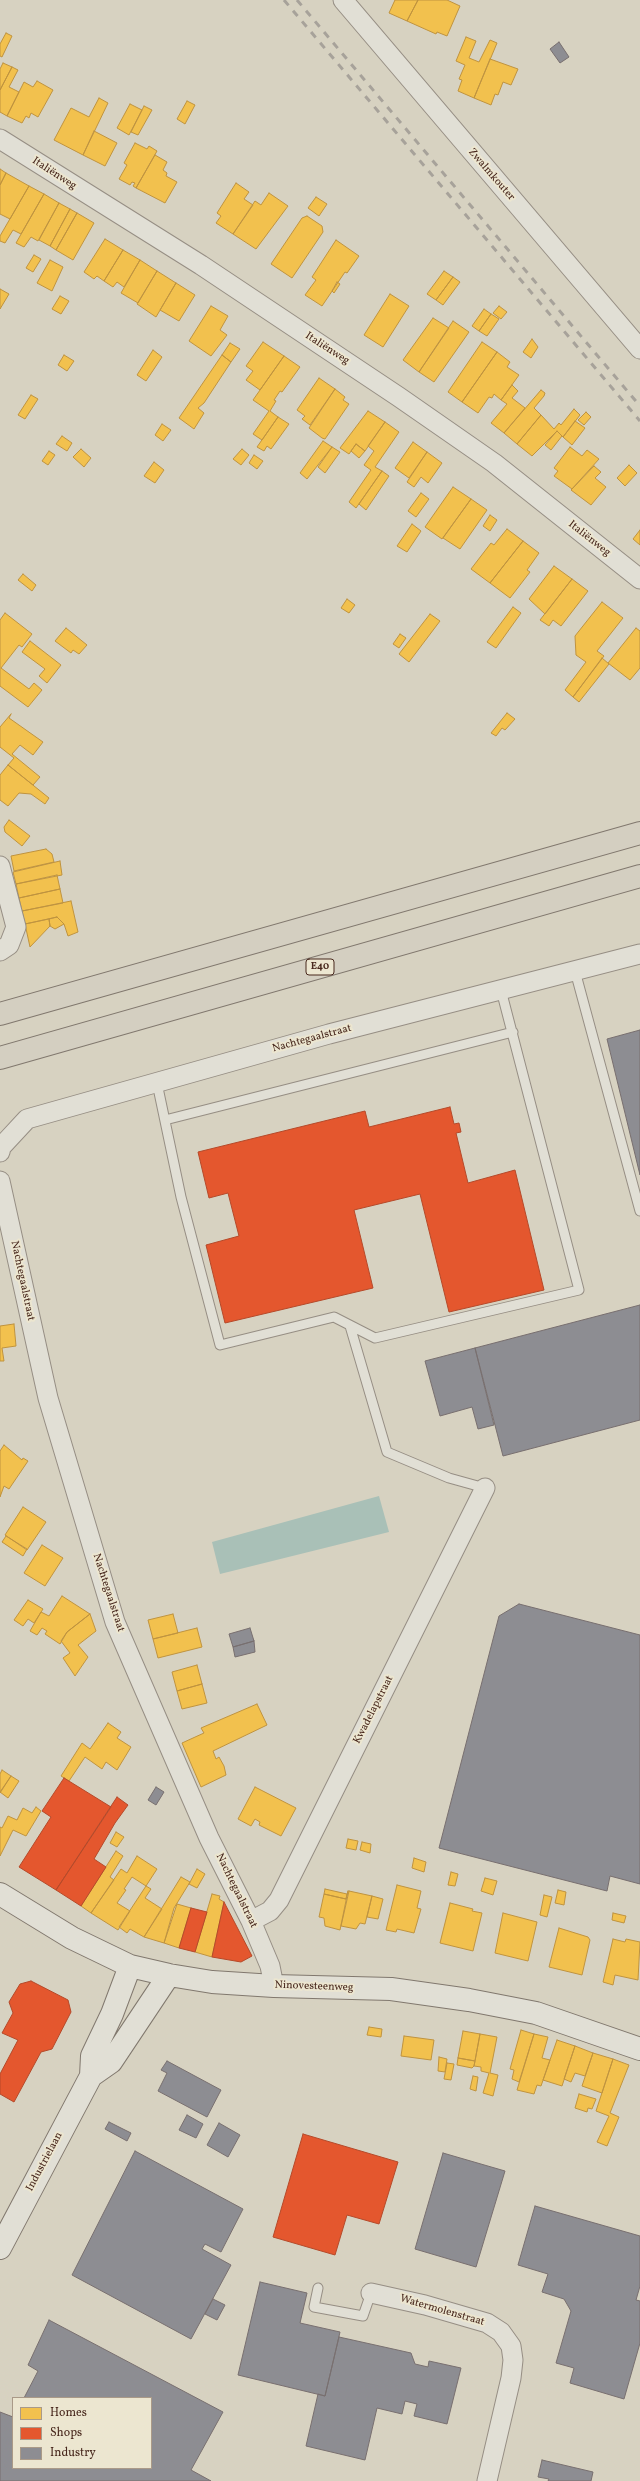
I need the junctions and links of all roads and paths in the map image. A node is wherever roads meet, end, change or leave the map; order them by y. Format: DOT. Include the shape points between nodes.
graph roads {
  1 [pos="343,0"];
  2 [pos="0,139"];
  3 [pos="640,349"];
  4 [pos="640,579"];
  5 [pos="640,833"];
  6 [pos="0,866"];
  7 [pos="640,876"];
  8 [pos="0,952"];
  9 [pos="640,954"];
  10 [pos="575,971"];
  11 [pos="502,990"];
  12 [pos="0,1014"];
  13 [pos="512,1032"];
  14 [pos="0,1058"];
  15 [pos="157,1082"];
  16 [pos="165,1120"];
  17 [pos="0,1152"];
  18 [pos="0,1181"];
  19 [pos="640,1211"];
  20 [pos="350,1326"];
  21 [pos="485,1488"];
  22 [pos="0,1894"];
  23 [pos="251,1921"];
  24 [pos="130,1966"];
  25 [pos="169,1975"];
  26 [pos="274,1986"];
  27 [pos="640,2049"];
  28 [pos="91,2076"];
  29 [pos="0,2248"];
  30 [pos="318,2288"];
  31 [pos="371,2293"];
  32 [pos="486,2481"];
  1 -- 3 [label="street, Zwalmkouter"];
  2 -- 4 [label="street, Italiënweg" via="201,265 400,396 494,463"];
  5 -- 12 [label="highway"];
  6 -- 8 [label="street" via="16,927 9,945"];
  7 -- 14 [label="highway, E40"];
  9 -- 10 [label="street, Nachtegaalstraat"];
  10 -- 11 [label="street, Nachtegaalstraat"];
  10 -- 19 [label="lane"];
  11 -- 13 [label="lane"];
  11 -- 15 [label="street, Nachtegaalstraat" via="329,1034"];
  13 -- 16 [label="lane"];
  13 -- 20 [label="lane" via="579,1290 375,1338"];
  15 -- 16 [label="lane"];
  15 -- 17 [label="street, Nachtegaalstraat" via="28,1119 1,1147"];
  16 -- 20 [label="lane" via="181,1196 220,1345 334,1317"];
  18 -- 23 [label="street, Nachtegaalstraat" via="48,1398 115,1622 209,1838"];
  20 -- 21 [label="lane" via="387,1452 449,1478"];
  21 -- 23 [label="street, Kwadelapstraat" via="278,1900 270,1911"];
  22 -- 24 [label="main road, Ninovesteenweg" via="72,1938"];
  23 -- 26 [label="street, Nachtegaalstraat" via="270,1966"];
  24 -- 25 [label="main road, Ninovesteenweg"];
  24 -- 28 [label="main road, Industrielaan" via="112,2014 92,2056"];
  25 -- 26 [label="main road, Ninovesteenweg" via="212,1982"];
  25 -- 28 [label="main road, Industrielaan" via="111,2062"];
  26 -- 27 [label="main road, Ninovesteenweg" via="391,1989 496,2005 569,2023"];
  28 -- 29 [label="main road, Industrielaan"];
  30 -- 31 [label="lane" via="314,2307 363,2316"];
  31 -- 32 [label="street, Watermolenstraat" via="425,2304 486,2323 501,2332 511,2346 511,2378"];
}
